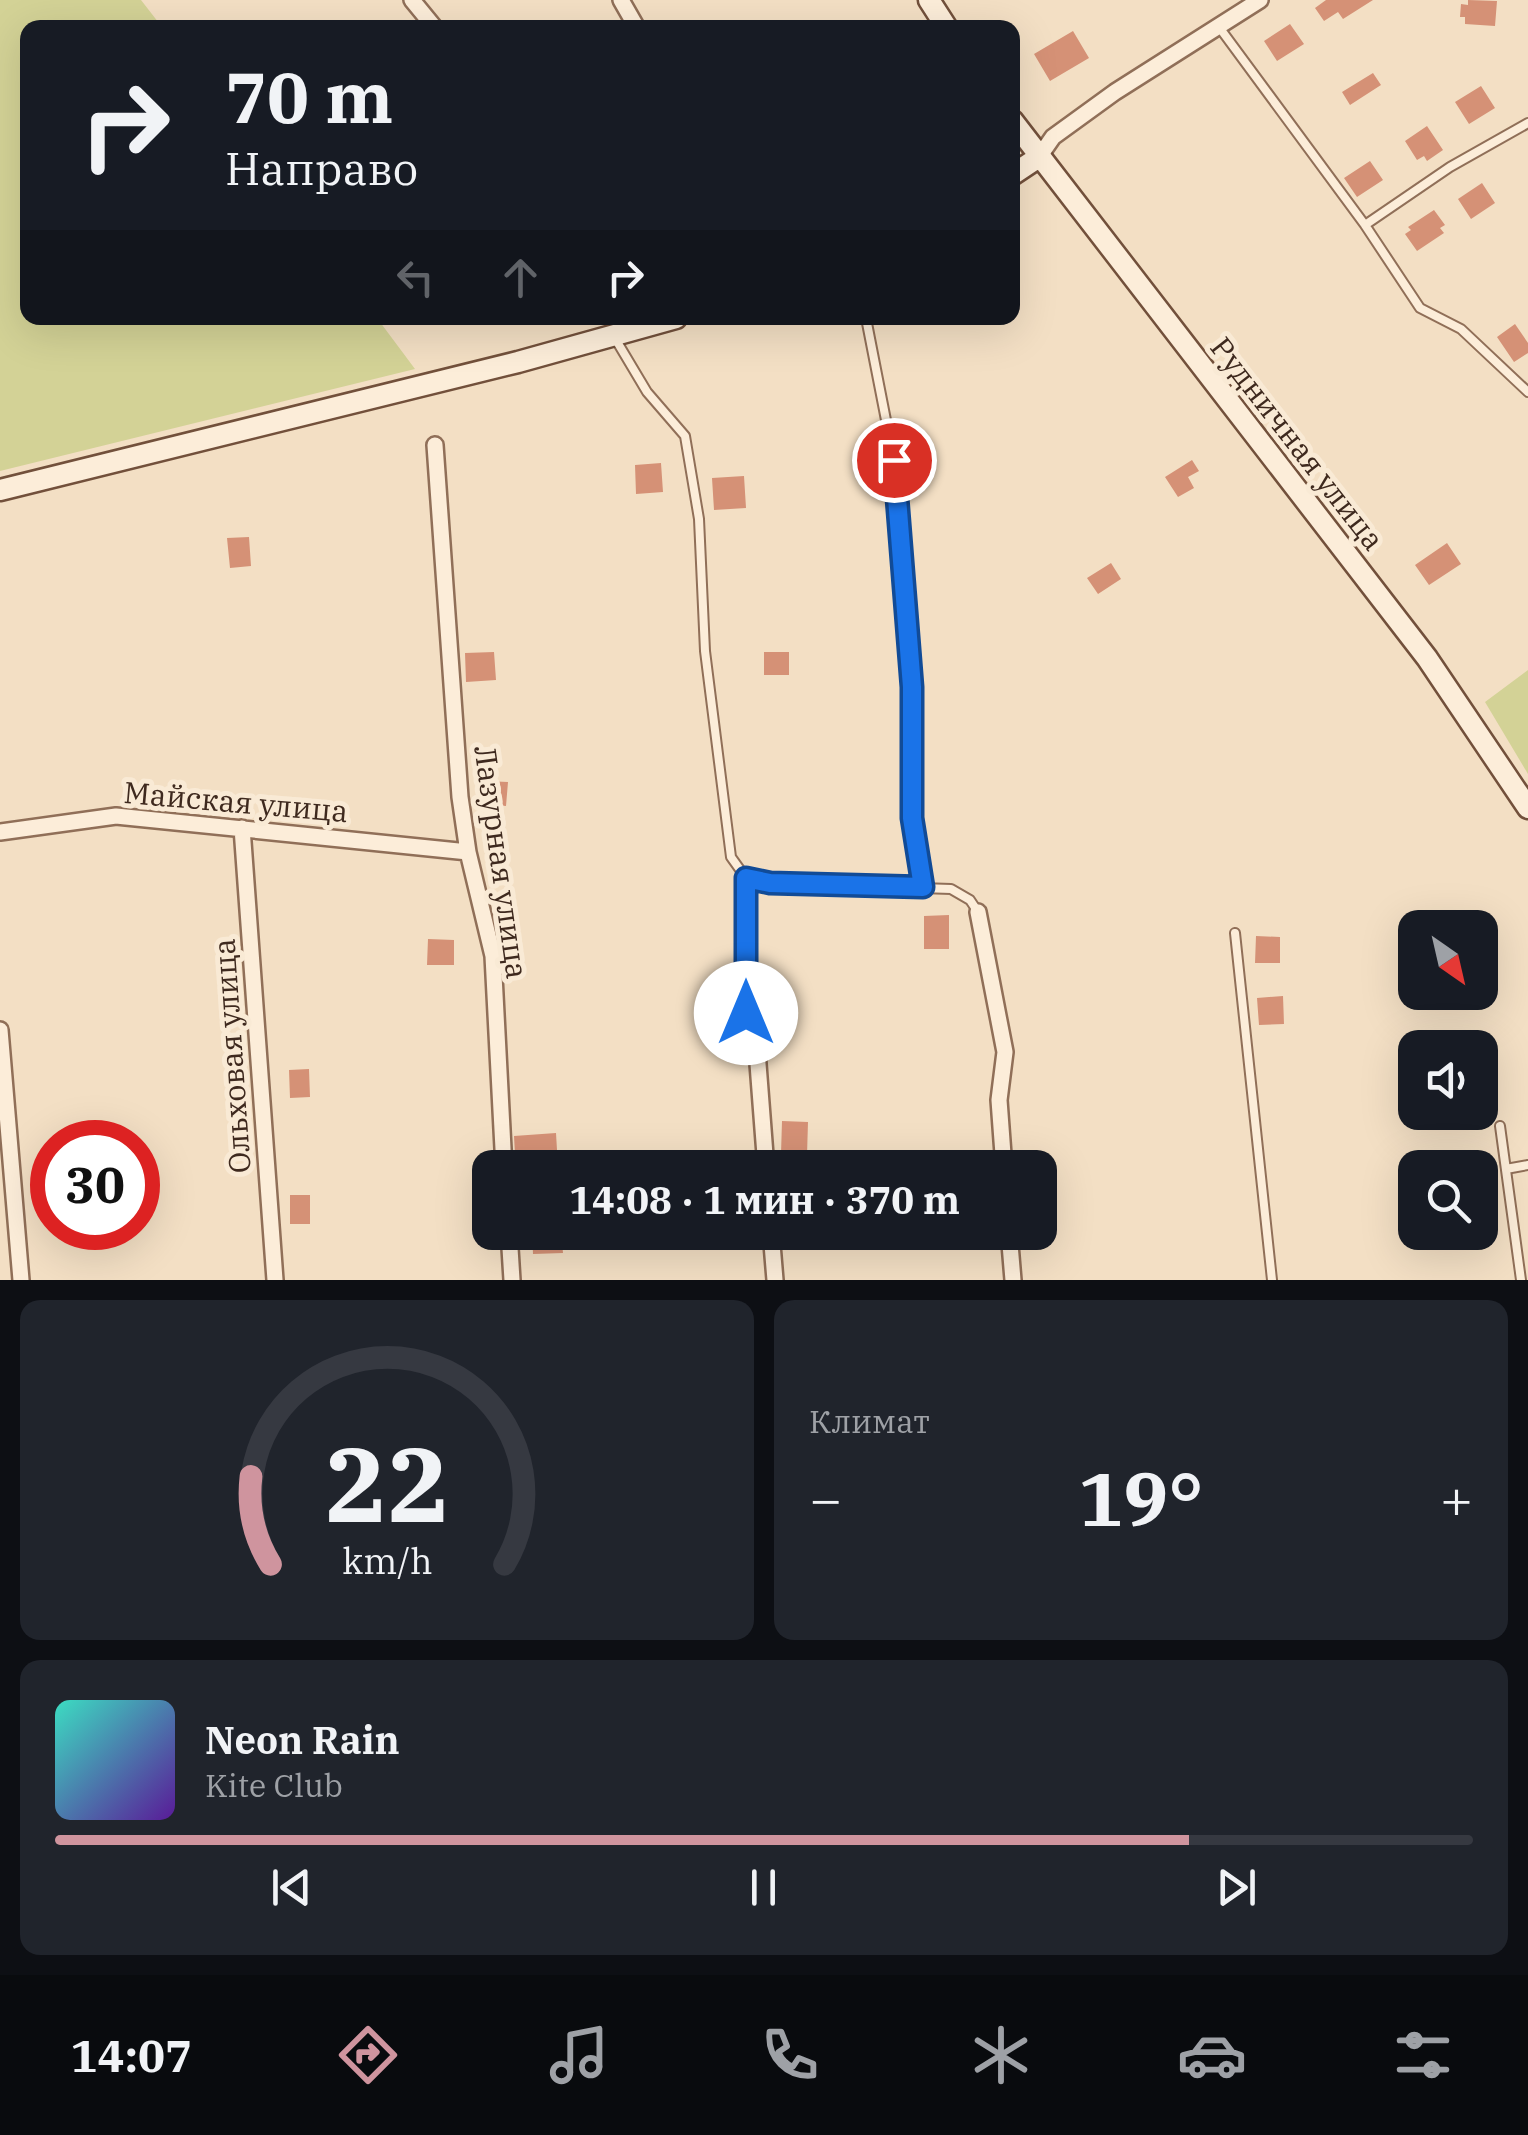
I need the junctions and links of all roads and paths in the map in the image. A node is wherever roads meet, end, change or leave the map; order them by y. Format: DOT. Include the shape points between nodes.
graph roads {
  1 [pos="412,0"];
  2 [pos="1260,0"];
  3 [pos="429,20"];
  4 [pos="1219,27"];
  5 [pos="1528,123"];
  6 [pos="1020,131"];
  7 [pos="1039,158"];
  8 [pos="1020,170"];
  9 [pos="1365,225"];
  10 [pos="867,325"];
  11 [pos="610,327"];
  12 [pos="1528,392"];
  13 [pos="435,445"];
  14 [pos="0,490"];
  15 [pos="1528,808"];
  16 [pos="242,828"];
  17 [pos="0,832"];
  18 [pos="468,852"];
  19 [pos="746,878"];
  20 [pos="923,887"];
  21 [pos="978,912"];
  22 [pos="1235,933"];
  23 [pos="0,1030"];
  24 [pos="1500,1126"];
  25 [pos="503,1150"];
  26 [pos="764,1150"];
  27 [pos="1003,1150"];
  28 [pos="1528,1164"];
  29 [pos="1506,1169"];
  30 [pos="510,1250"];
  31 [pos="772,1250"];
  32 [pos="1010,1250"];
  33 [pos="21,1280"];
  34 [pos="275,1280"];
  35 [pos="512,1280"];
  36 [pos="775,1280"];
  37 [pos="1013,1280"];
  38 [pos="1272,1280"];
  39 [pos="1521,1280"];
  1 -- 3 [label="street"];
  2 -- 4 [label="street"];
  4 -- 7 [label="street" via="1053,136"];
  4 -- 9 [label="lane"];
  5 -- 9 [label="lane"];
  6 -- 7 [label="main road, Рудничная улица"];
  7 -- 8 [label="main road"];
  7 -- 15 [label="main road, Рудничная улица" via="1427,658"];
  9 -- 12 [label="lane" via="1420,308 1461,329"];
  10 -- 20 [label="lane" via="894,460 912,687 912,818"];
  11 -- 14 [label="main road"];
  11 -- 19 [label="lane" via="648,392 685,436 731,857"];
  13 -- 18 [label="street, Лазурная улица"];
  16 -- 17 [label="street, Майская улица" via="116,816"];
  16 -- 18 [label="street, Майская улица"];
  16 -- 34 [label="street, Ольховая улица"];
  18 -- 25 [label="street, Лазурная улица" via="492,956"];
  19 -- 20 [label="lane"];
  19 -- 26 [label="street" via="746,1013"];
  20 -- 21 [label="lane" via="951,889"];
  21 -- 27 [label="street" via="1004,1052"];
  22 -- 38 [label="lane"];
  23 -- 33 [label="street"];
  24 -- 29 [label="lane"];
  28 -- 29 [label="lane"];
  29 -- 39 [label="lane"];
  30 -- 35 [label="street"];
  31 -- 36 [label="street"];
  32 -- 37 [label="street"];
}
